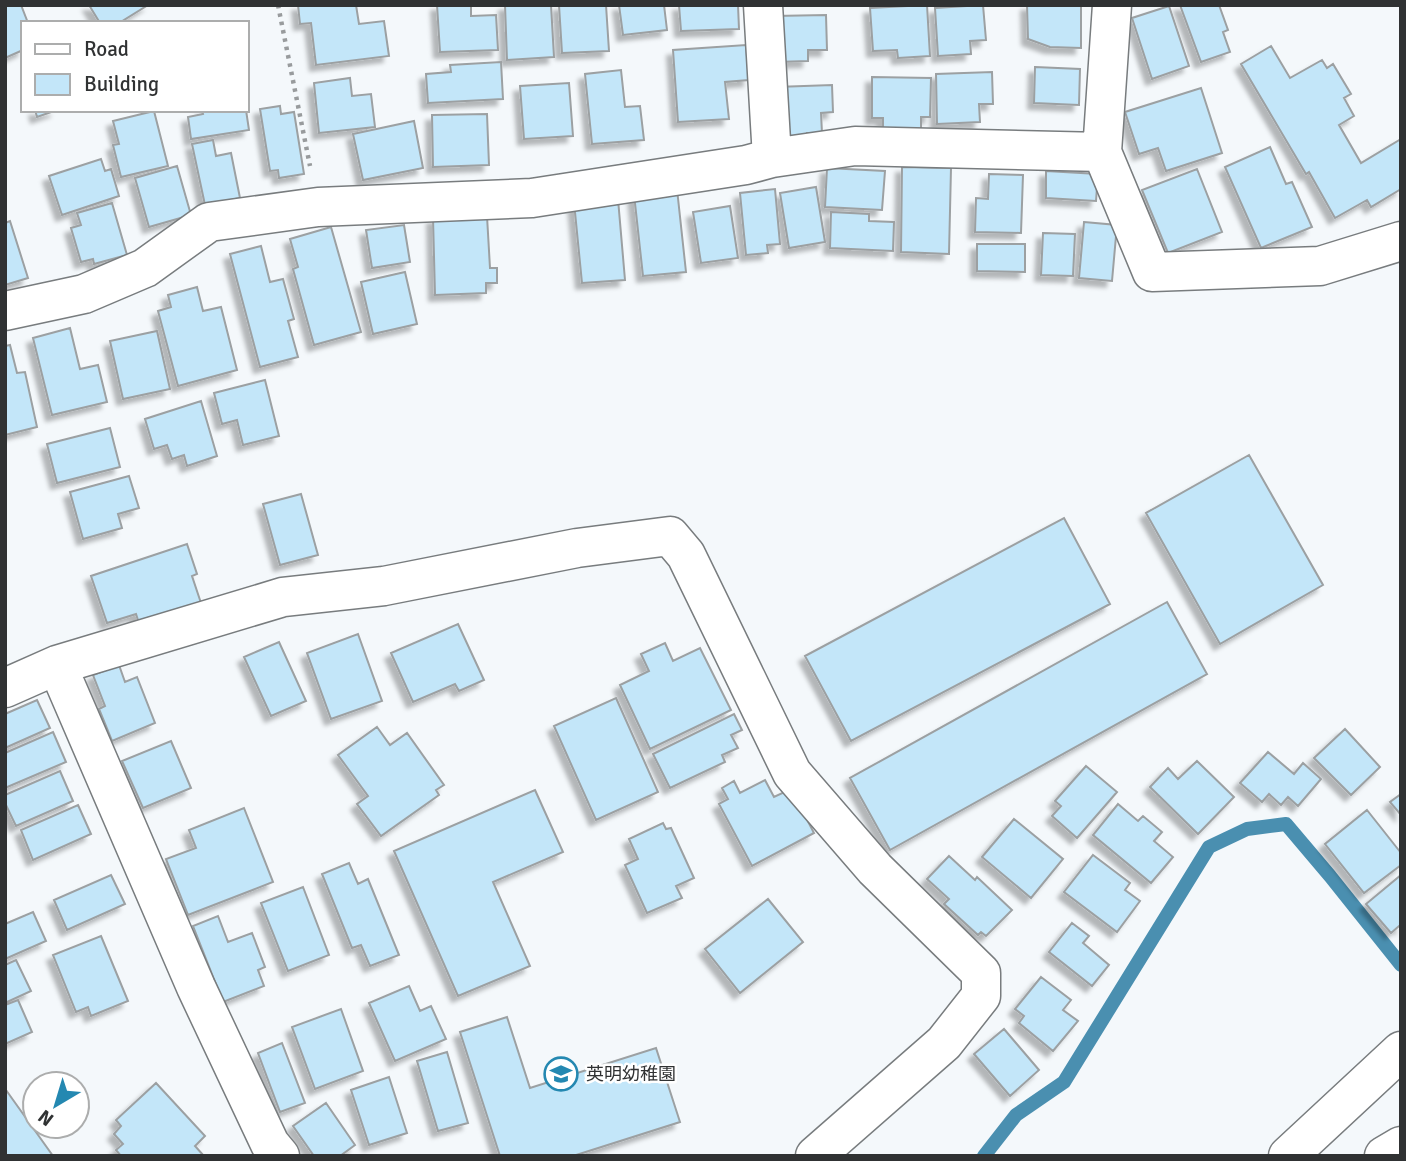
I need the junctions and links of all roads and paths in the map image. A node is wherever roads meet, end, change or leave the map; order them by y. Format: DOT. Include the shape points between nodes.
graph roads {
  1 [pos="278,5"];
  2 [pos="763,5"];
  3 [pos="1112,5"];
  4 [pos="1102,152"];
  5 [pos="772,158"];
  6 [pos="318,207"];
  7 [pos="1401,241"];
  8 [pos="5,311"];
  9 [pos="57,665"];
  10 [pos="5,688"];
  11 [pos="1401,1051"];
  12 [pos="280,1156"];
  13 [pos="815,1156"];
  14 [pos="1288,1156"];
  1 -- 6 [label="path"];
  2 -- 5 [label="street"];
  3 -- 4 [label="street"];
  4 -- 5 [label="street" via="855,146"];
  4 -- 7 [label="street" via="1152,272 1320,265"];
  5 -- 6 [label="street" via="533,198"];
  6 -- 8 [label="street" via="209,222 145,268 85,294"];
  9 -- 10 [label="street"];
  9 -- 12 [label="street" via="196,987"];
  9 -- 13 [label="street" via="283,597 384,586 577,548 670,536 686,555 792,773 875,869 981,974 981,996 944,1043"];
  11 -- 14 [label="street"];
}
